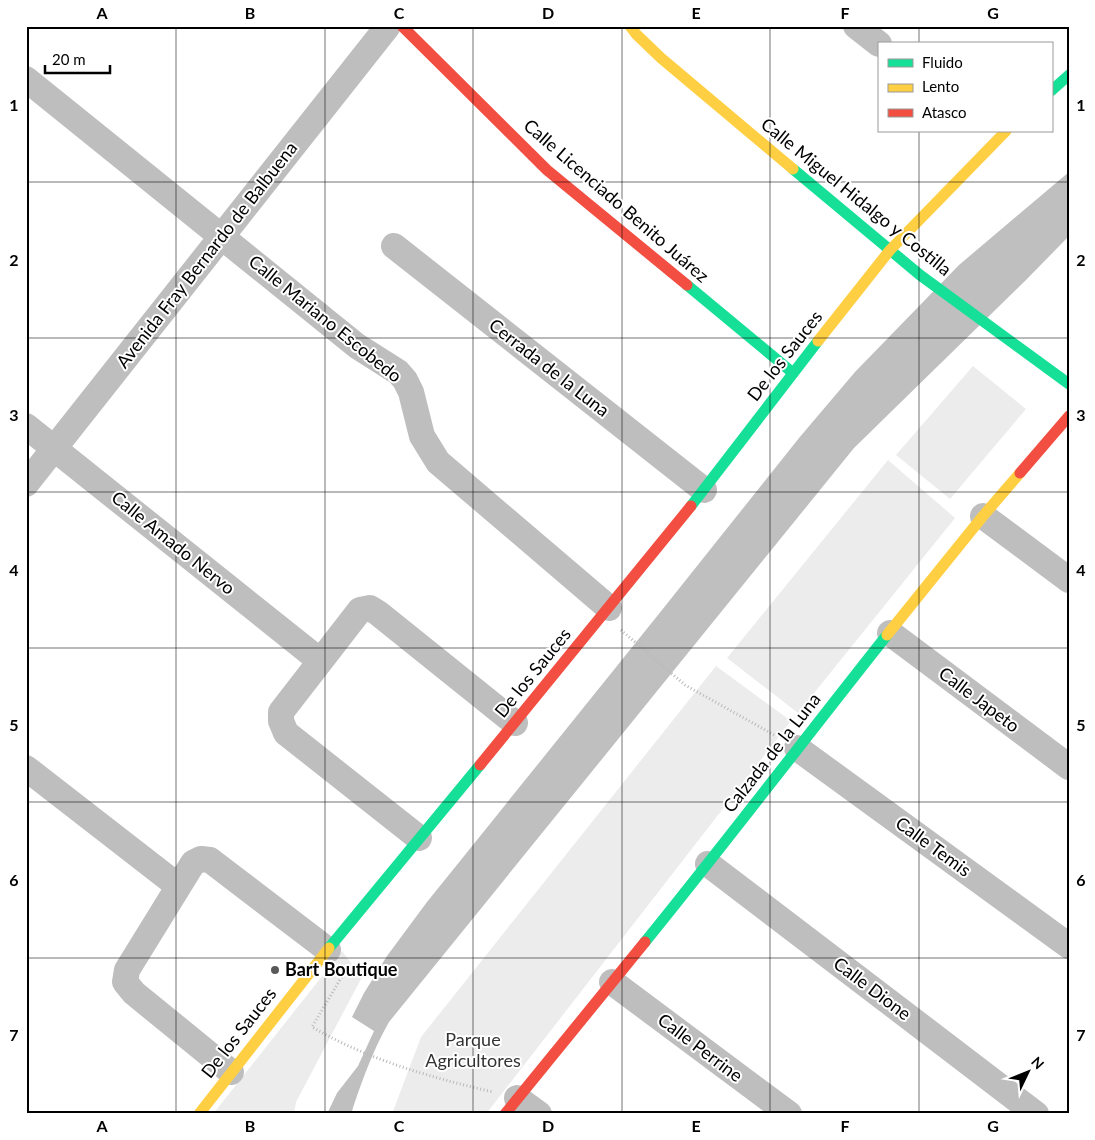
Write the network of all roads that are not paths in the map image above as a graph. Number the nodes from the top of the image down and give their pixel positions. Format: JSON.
{"nodes":[{"id":1,"x":388,"y":26,"type":"edge"},
{"id":2,"x":402,"y":26,"type":"edge"},
{"id":3,"x":630,"y":26,"type":"edge"},
{"id":4,"x":856,"y":26,"type":"edge"},
{"id":5,"x":878,"y":43,"type":"edge"},
{"id":6,"x":1069,"y":75,"type":"edge"},
{"id":7,"x":26,"y":79,"type":"edge"},
{"id":8,"x":1052,"y":90,"type":"edge"},
{"id":9,"x":996,"y":134,"type":"edge"},
{"id":10,"x":222,"y":236,"type":"junction"},
{"id":11,"x":394,"y":246,"type":"dead end"},
{"id":12,"x":890,"y":250,"type":"junction"},
{"id":13,"x":792,"y":373,"type":"junction"},
{"id":14,"x":1069,"y":384,"type":"edge"},
{"id":15,"x":1069,"y":416,"type":"edge"},
{"id":16,"x":26,"y":426,"type":"edge"},
{"id":17,"x":54,"y":448,"type":"junction"},
{"id":18,"x":26,"y":484,"type":"edge"},
{"id":19,"x":704,"y":490,"type":"junction"},
{"id":20,"x":983,"y":516,"type":"junction"},
{"id":21,"x":1069,"y":580,"type":"edge"},
{"id":22,"x":609,"y":608,"type":"junction"},
{"id":23,"x":890,"y":633,"type":"junction"},
{"id":24,"x":320,"y":660,"type":"junction"},
{"id":25,"x":515,"y":723,"type":"junction"},
{"id":26,"x":796,"y":748,"type":"junction"},
{"id":27,"x":1069,"y":767,"type":"edge"},
{"id":28,"x":26,"y":768,"type":"edge"},
{"id":29,"x":419,"y":838,"type":"junction"},
{"id":30,"x":708,"y":864,"type":"junction"},
{"id":31,"x":178,"y":886,"type":"junction"},
{"id":32,"x":1069,"y":946,"type":"edge"},
{"id":33,"x":328,"y":950,"type":"junction"},
{"id":34,"x":612,"y":982,"type":"junction"},
{"id":35,"x":231,"y":1072,"type":"junction"},
{"id":36,"x":511,"y":1106,"type":"edge"},
{"id":37,"x":199,"y":1114,"type":"edge"},
{"id":38,"x":539,"y":1114,"type":"edge"},
{"id":39,"x":789,"y":1114,"type":"edge"},
{"id":40,"x":1036,"y":1114,"type":"edge"}],
"edges":[{"from":1,"to":10,"type":"street","name":"Avenida Fray Bernardo de Balbuena"},
{"from":2,"to":13,"type":"main road","name":"Calle Licenciado Benito Juárez"},
{"from":3,"to":12,"type":"main road","name":"Calle Miguel Hidalgo y Costilla"},
{"from":4,"to":5,"type":"street"},
{"from":6,"to":8,"type":"main road"},
{"from":7,"to":10,"type":"street","name":"Calle Mariano Escobedo"},
{"from":9,"to":12,"type":"main road","name":"De los Sauces"},
{"from":10,"to":17,"type":"street","name":"Avenida Fray Bernardo de Balbuena"},
{"from":10,"to":22,"type":"street","name":"Calle Mariano Escobedo"},
{"from":11,"to":19,"type":"street","name":"Cerrada de la Luna"},
{"from":12,"to":13,"type":"main road","name":"De los Sauces"},
{"from":12,"to":14,"type":"main road","name":"Calle Miguel Hidalgo y Costilla"},
{"from":13,"to":19,"type":"main road","name":"De los Sauces"},
{"from":15,"to":20,"type":"main road","name":"Calzada de la Luna"},
{"from":16,"to":17,"type":"street","name":"Calle Amado Nervo"},
{"from":17,"to":18,"type":"street","name":"Avenida Fray Bernardo de Balbuena"},
{"from":17,"to":24,"type":"street","name":"Calle Amado Nervo"},
{"from":19,"to":22,"type":"main road","name":"De los Sauces"},
{"from":20,"to":21,"type":"street"},
{"from":20,"to":23,"type":"main road","name":"Calzada de la Luna"},
{"from":22,"to":25,"type":"main road","name":"De los Sauces"},
{"from":23,"to":26,"type":"main road","name":"Calzada de la Luna"},
{"from":23,"to":27,"type":"street","name":"Calle Japeto"},
{"from":24,"to":25,"type":"street"},
{"from":24,"to":29,"type":"street"},
{"from":25,"to":29,"type":"main road","name":"De los Sauces"},
{"from":26,"to":30,"type":"main road","name":"Calzada de la Luna"},
{"from":26,"to":32,"type":"street","name":"Calle Temis"},
{"from":28,"to":31,"type":"street"},
{"from":29,"to":33,"type":"main road","name":"De los Sauces"},
{"from":30,"to":34,"type":"main road","name":"Calzada de la Luna"},
{"from":30,"to":40,"type":"street","name":"Calle Dione"},
{"from":31,"to":33,"type":"street"},
{"from":31,"to":35,"type":"street"},
{"from":33,"to":35,"type":"main road","name":"De los Sauces"},
{"from":34,"to":36,"type":"main road","name":"Calzada de la Luna"},
{"from":34,"to":39,"type":"street","name":"Calle Perrine"},
{"from":35,"to":37,"type":"main road","name":"De los Sauces"},
{"from":36,"to":38,"type":"street"}]}
